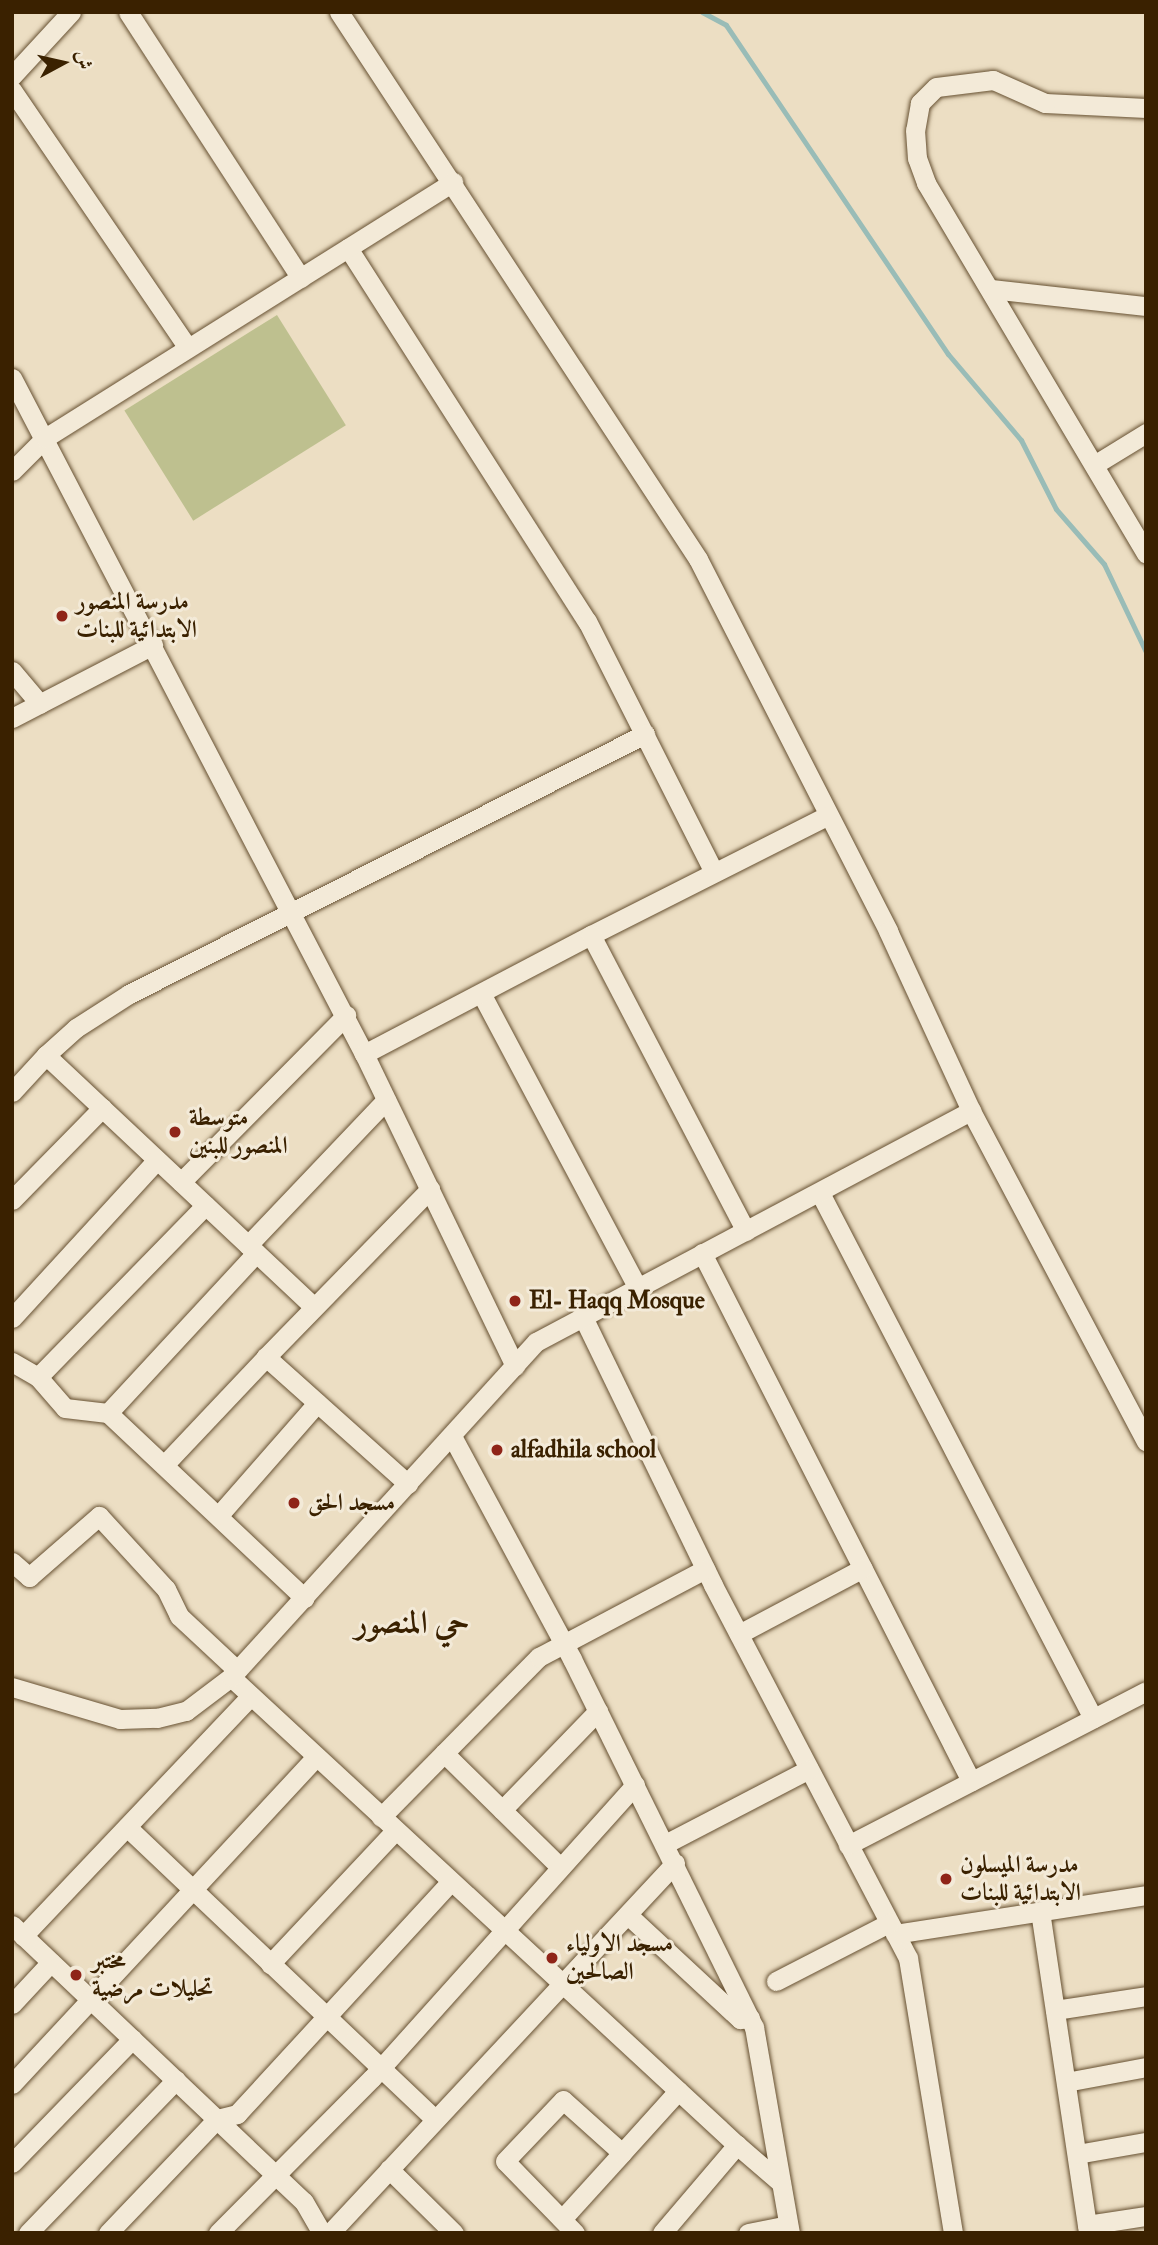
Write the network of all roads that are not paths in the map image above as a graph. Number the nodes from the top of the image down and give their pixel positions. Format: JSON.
{"nodes":[{"id":1,"x":71,"y":12,"type":"edge"},
{"id":2,"x":128,"y":12,"type":"edge"},
{"id":3,"x":348,"y":15,"type":"edge"},
{"id":4,"x":12,"y":76,"type":"edge"},
{"id":5,"x":12,"y":90,"type":"edge"},
{"id":6,"x":1146,"y":108,"type":"edge"},
{"id":7,"x":453,"y":182,"type":"junction"},
{"id":8,"x":348,"y":248,"type":"junction"},
{"id":9,"x":301,"y":278,"type":"junction"},
{"id":10,"x":991,"y":289,"type":"junction"},
{"id":11,"x":1146,"y":306,"type":"edge"},
{"id":12,"x":188,"y":348,"type":"junction"},
{"id":13,"x":12,"y":378,"type":"edge"},
{"id":14,"x":1146,"y":433,"type":"edge"},
{"id":15,"x":45,"y":438,"type":"junction"},
{"id":16,"x":1094,"y":465,"type":"junction"},
{"id":17,"x":12,"y":471,"type":"edge"},
{"id":18,"x":1146,"y":554,"type":"edge"},
{"id":19,"x":153,"y":645,"type":"junction"},
{"id":20,"x":12,"y":671,"type":"edge"},
{"id":21,"x":40,"y":704,"type":"junction"},
{"id":22,"x":12,"y":718,"type":"edge"},
{"id":23,"x":645,"y":734,"type":"junction"},
{"id":24,"x":827,"y":816,"type":"junction"},
{"id":25,"x":714,"y":872,"type":"junction"},
{"id":26,"x":291,"y":911,"type":"junction"},
{"id":27,"x":591,"y":935,"type":"junction"},
{"id":28,"x":482,"y":995,"type":"junction"},
{"id":29,"x":346,"y":1015,"type":"junction"},
{"id":30,"x":365,"y":1054,"type":"junction"},
{"id":31,"x":46,"y":1055,"type":"junction"},
{"id":32,"x":12,"y":1092,"type":"edge"},
{"id":33,"x":386,"y":1100,"type":"junction"},
{"id":34,"x":102,"y":1108,"type":"junction"},
{"id":35,"x":971,"y":1111,"type":"junction"},
{"id":36,"x":158,"y":1160,"type":"junction"},
{"id":37,"x":181,"y":1182,"type":"junction"},
{"id":38,"x":429,"y":1189,"type":"junction"},
{"id":39,"x":820,"y":1193,"type":"junction"},
{"id":40,"x":12,"y":1200,"type":"edge"},
{"id":41,"x":206,"y":1205,"type":"junction"},
{"id":42,"x":746,"y":1231,"type":"junction"},
{"id":43,"x":252,"y":1249,"type":"junction"},
{"id":44,"x":702,"y":1253,"type":"junction"},
{"id":45,"x":637,"y":1287,"type":"junction"},
{"id":46,"x":314,"y":1307,"type":"junction"},
{"id":47,"x":582,"y":1315,"type":"junction"},
{"id":48,"x":12,"y":1318,"type":"edge"},
{"id":49,"x":266,"y":1357,"type":"junction"},
{"id":50,"x":12,"y":1362,"type":"edge"},
{"id":51,"x":515,"y":1366,"type":"junction"},
{"id":52,"x":38,"y":1377,"type":"junction"},
{"id":53,"x":317,"y":1403,"type":"junction"},
{"id":54,"x":108,"y":1413,"type":"junction"},
{"id":55,"x":452,"y":1436,"type":"junction"},
{"id":56,"x":1146,"y":1442,"type":"edge"},
{"id":57,"x":163,"y":1465,"type":"junction"},
{"id":58,"x":408,"y":1485,"type":"junction"},
{"id":59,"x":219,"y":1515,"type":"junction"},
{"id":60,"x":12,"y":1562,"type":"edge"},
{"id":61,"x":863,"y":1568,"type":"junction"},
{"id":62,"x":705,"y":1569,"type":"junction"},
{"id":63,"x":304,"y":1598,"type":"junction"},
{"id":64,"x":738,"y":1634,"type":"junction"},
{"id":65,"x":564,"y":1643,"type":"junction"},
{"id":66,"x":234,"y":1674,"type":"junction"},
{"id":67,"x":12,"y":1687,"type":"edge"},
{"id":68,"x":1146,"y":1691,"type":"edge"},
{"id":69,"x":251,"y":1696,"type":"junction"},
{"id":70,"x":598,"y":1711,"type":"junction"},
{"id":71,"x":1093,"y":1718,"type":"junction"},
{"id":72,"x":444,"y":1753,"type":"junction"},
{"id":73,"x":316,"y":1757,"type":"junction"},
{"id":74,"x":809,"y":1769,"type":"junction"},
{"id":75,"x":971,"y":1782,"type":"junction"},
{"id":76,"x":635,"y":1785,"type":"junction"},
{"id":77,"x":502,"y":1810,"type":"junction"},
{"id":78,"x":388,"y":1824,"type":"junction"},
{"id":79,"x":127,"y":1827,"type":"junction"},
{"id":80,"x":665,"y":1844,"type":"junction"},
{"id":81,"x":848,"y":1845,"type":"junction"},
{"id":82,"x":675,"y":1863,"type":"junction"},
{"id":83,"x":560,"y":1867,"type":"junction"},
{"id":84,"x":450,"y":1882,"type":"junction"},
{"id":85,"x":190,"y":1888,"type":"junction"},
{"id":86,"x":1146,"y":1895,"type":"edge"},
{"id":87,"x":1040,"y":1911,"type":"junction"},
{"id":88,"x":628,"y":1915,"type":"junction"},
{"id":89,"x":892,"y":1928,"type":"junction"},
{"id":90,"x":18,"y":1930,"type":"edge"},
{"id":91,"x":502,"y":1931,"type":"junction"},
{"id":92,"x":51,"y":1962,"type":"junction"},
{"id":93,"x":270,"y":1964,"type":"junction"},
{"id":94,"x":776,"y":1981,"type":"dead end"},
{"id":95,"x":562,"y":1986,"type":"junction"},
{"id":96,"x":1146,"y":1996,"type":"edge"},
{"id":97,"x":91,"y":2000,"type":"junction"},
{"id":98,"x":12,"y":2004,"type":"edge"},
{"id":99,"x":1055,"y":2010,"type":"junction"},
{"id":100,"x":326,"y":2018,"type":"junction"},
{"id":101,"x":750,"y":2018,"type":"junction"},
{"id":102,"x":132,"y":2039,"type":"junction"},
{"id":103,"x":1146,"y":2067,"type":"edge"},
{"id":104,"x":380,"y":2068,"type":"junction"},
{"id":105,"x":176,"y":2080,"type":"junction"},
{"id":106,"x":1066,"y":2082,"type":"junction"},
{"id":107,"x":12,"y":2084,"type":"edge"},
{"id":108,"x":678,"y":2091,"type":"junction"},
{"id":109,"x":217,"y":2119,"type":"junction"},
{"id":110,"x":435,"y":2119,"type":"junction"},
{"id":111,"x":1146,"y":2142,"type":"edge"},
{"id":112,"x":737,"y":2145,"type":"junction"},
{"id":113,"x":622,"y":2153,"type":"junction"},
{"id":114,"x":1077,"y":2154,"type":"junction"},
{"id":115,"x":12,"y":2163,"type":"edge"},
{"id":116,"x":389,"y":2169,"type":"junction"},
{"id":117,"x":278,"y":2177,"type":"junction"},
{"id":118,"x":781,"y":2183,"type":"junction"},
{"id":119,"x":1146,"y":2216,"type":"edge"},
{"id":120,"x":568,"y":2226,"type":"edge"},
{"id":121,"x":789,"y":2229,"type":"edge"},
{"id":122,"x":1088,"y":2229,"type":"edge"},
{"id":123,"x":319,"y":2231,"type":"edge"},
{"id":124,"x":28,"y":2233,"type":"edge"},
{"id":125,"x":108,"y":2233,"type":"edge"},
{"id":126,"x":218,"y":2233,"type":"edge"},
{"id":127,"x":454,"y":2233,"type":"edge"},
{"id":128,"x":662,"y":2233,"type":"edge"},
{"id":129,"x":748,"y":2233,"type":"edge"},
{"id":130,"x":953,"y":2233,"type":"edge"}],
"edges":[{"from":1,"to":4,"type":"street"},
{"from":2,"to":9,"type":"street"},
{"from":3,"to":7,"type":"street"},
{"from":5,"to":12,"type":"street"},
{"from":6,"to":10,"type":"street"},
{"from":7,"to":8,"type":"street"},
{"from":7,"to":24,"type":"street"},
{"from":8,"to":9,"type":"street"},
{"from":8,"to":23,"type":"street"},
{"from":9,"to":12,"type":"street"},
{"from":10,"to":11,"type":"street"},
{"from":10,"to":16,"type":"street"},
{"from":12,"to":15,"type":"street"},
{"from":13,"to":15,"type":"street"},
{"from":14,"to":16,"type":"street"},
{"from":15,"to":17,"type":"street"},
{"from":15,"to":19,"type":"street"},
{"from":16,"to":18,"type":"street"},
{"from":19,"to":21,"type":"street"},
{"from":19,"to":26,"type":"street"},
{"from":20,"to":21,"type":"street"},
{"from":21,"to":22,"type":"street"},
{"from":23,"to":25,"type":"street"},
{"from":23,"to":26,"type":"street"},
{"from":24,"to":25,"type":"street"},
{"from":24,"to":35,"type":"street"},
{"from":25,"to":27,"type":"street"},
{"from":26,"to":29,"type":"street"},
{"from":26,"to":31,"type":"street"},
{"from":27,"to":28,"type":"street"},
{"from":27,"to":42,"type":"street"},
{"from":28,"to":30,"type":"street"},
{"from":28,"to":45,"type":"street"},
{"from":29,"to":30,"type":"street"},
{"from":29,"to":37,"type":"street"},
{"from":30,"to":33,"type":"street"},
{"from":31,"to":32,"type":"street"},
{"from":31,"to":34,"type":"street"},
{"from":33,"to":38,"type":"street"},
{"from":33,"to":43,"type":"street"},
{"from":34,"to":36,"type":"street"},
{"from":34,"to":40,"type":"street"},
{"from":35,"to":39,"type":"street"},
{"from":35,"to":56,"type":"street"},
{"from":36,"to":37,"type":"street"},
{"from":36,"to":48,"type":"street"},
{"from":37,"to":41,"type":"street"},
{"from":38,"to":46,"type":"street"},
{"from":38,"to":51,"type":"street"},
{"from":39,"to":42,"type":"street"},
{"from":39,"to":71,"type":"street"},
{"from":41,"to":43,"type":"street"},
{"from":41,"to":52,"type":"street"},
{"from":42,"to":44,"type":"street"},
{"from":43,"to":46,"type":"street"},
{"from":43,"to":54,"type":"street"},
{"from":44,"to":45,"type":"street"},
{"from":44,"to":61,"type":"street"},
{"from":45,"to":47,"type":"street"},
{"from":46,"to":49,"type":"street"},
{"from":47,"to":51,"type":"street"},
{"from":47,"to":62,"type":"street"},
{"from":49,"to":53,"type":"street"},
{"from":49,"to":57,"type":"street"},
{"from":50,"to":52,"type":"street"},
{"from":51,"to":55,"type":"street"},
{"from":52,"to":54,"type":"street"},
{"from":53,"to":58,"type":"street"},
{"from":53,"to":59,"type":"street"},
{"from":54,"to":57,"type":"street"},
{"from":55,"to":58,"type":"street"},
{"from":55,"to":65,"type":"street"},
{"from":57,"to":59,"type":"street"},
{"from":58,"to":63,"type":"street"},
{"from":59,"to":63,"type":"street"},
{"from":60,"to":66,"type":"street"},
{"from":61,"to":64,"type":"street"},
{"from":61,"to":75,"type":"street"},
{"from":62,"to":64,"type":"street"},
{"from":62,"to":65,"type":"street"},
{"from":63,"to":66,"type":"street"},
{"from":64,"to":74,"type":"street"},
{"from":65,"to":70,"type":"street"},
{"from":65,"to":72,"type":"street"},
{"from":66,"to":67,"type":"street"},
{"from":66,"to":69,"type":"street"},
{"from":68,"to":71,"type":"street"},
{"from":69,"to":73,"type":"street"},
{"from":69,"to":79,"type":"street"},
{"from":70,"to":76,"type":"street"},
{"from":70,"to":77,"type":"street"},
{"from":71,"to":75,"type":"street"},
{"from":72,"to":77,"type":"street"},
{"from":72,"to":78,"type":"street"},
{"from":73,"to":78,"type":"street"},
{"from":73,"to":85,"type":"street"},
{"from":74,"to":80,"type":"street"},
{"from":74,"to":81,"type":"street"},
{"from":75,"to":81,"type":"street"},
{"from":76,"to":80,"type":"street"},
{"from":76,"to":83,"type":"street"},
{"from":77,"to":83,"type":"street"},
{"from":78,"to":84,"type":"street"},
{"from":78,"to":93,"type":"street"},
{"from":79,"to":85,"type":"street"},
{"from":79,"to":90,"type":"street"},
{"from":80,"to":82,"type":"street"},
{"from":81,"to":89,"type":"street"},
{"from":82,"to":88,"type":"street"},
{"from":82,"to":101,"type":"street"},
{"from":83,"to":91,"type":"street"},
{"from":84,"to":91,"type":"street"},
{"from":84,"to":100,"type":"street"},
{"from":85,"to":93,"type":"street"},
{"from":85,"to":97,"type":"street"},
{"from":86,"to":87,"type":"street"},
{"from":87,"to":89,"type":"street"},
{"from":87,"to":99,"type":"street"},
{"from":88,"to":95,"type":"street"},
{"from":88,"to":101,"type":"street"},
{"from":89,"to":94,"type":"street"},
{"from":89,"to":130,"type":"street"},
{"from":90,"to":92,"type":"street"},
{"from":91,"to":95,"type":"street"},
{"from":91,"to":104,"type":"street"},
{"from":92,"to":97,"type":"street"},
{"from":92,"to":98,"type":"street"},
{"from":93,"to":100,"type":"street"},
{"from":95,"to":108,"type":"street"},
{"from":95,"to":110,"type":"street"},
{"from":96,"to":99,"type":"street"},
{"from":97,"to":102,"type":"street"},
{"from":97,"to":107,"type":"street"},
{"from":99,"to":106,"type":"street"},
{"from":100,"to":104,"type":"street"},
{"from":100,"to":109,"type":"street"},
{"from":101,"to":118,"type":"street"},
{"from":102,"to":105,"type":"street"},
{"from":102,"to":115,"type":"street"},
{"from":103,"to":106,"type":"street"},
{"from":104,"to":110,"type":"street"},
{"from":104,"to":117,"type":"street"},
{"from":105,"to":109,"type":"street"},
{"from":105,"to":124,"type":"street"},
{"from":106,"to":114,"type":"street"},
{"from":108,"to":112,"type":"street"},
{"from":108,"to":113,"type":"street"},
{"from":109,"to":117,"type":"street"},
{"from":109,"to":125,"type":"street"},
{"from":110,"to":116,"type":"street"},
{"from":111,"to":114,"type":"street"},
{"from":112,"to":118,"type":"street"},
{"from":112,"to":128,"type":"street"},
{"from":113,"to":120,"type":"street"},
{"from":113,"to":120,"type":"street"},
{"from":114,"to":122,"type":"street"},
{"from":116,"to":123,"type":"street"},
{"from":116,"to":127,"type":"street"},
{"from":117,"to":123,"type":"street"},
{"from":117,"to":126,"type":"street"},
{"from":118,"to":121,"type":"street"},
{"from":119,"to":122,"type":"street"},
{"from":121,"to":129,"type":"street"}]}
